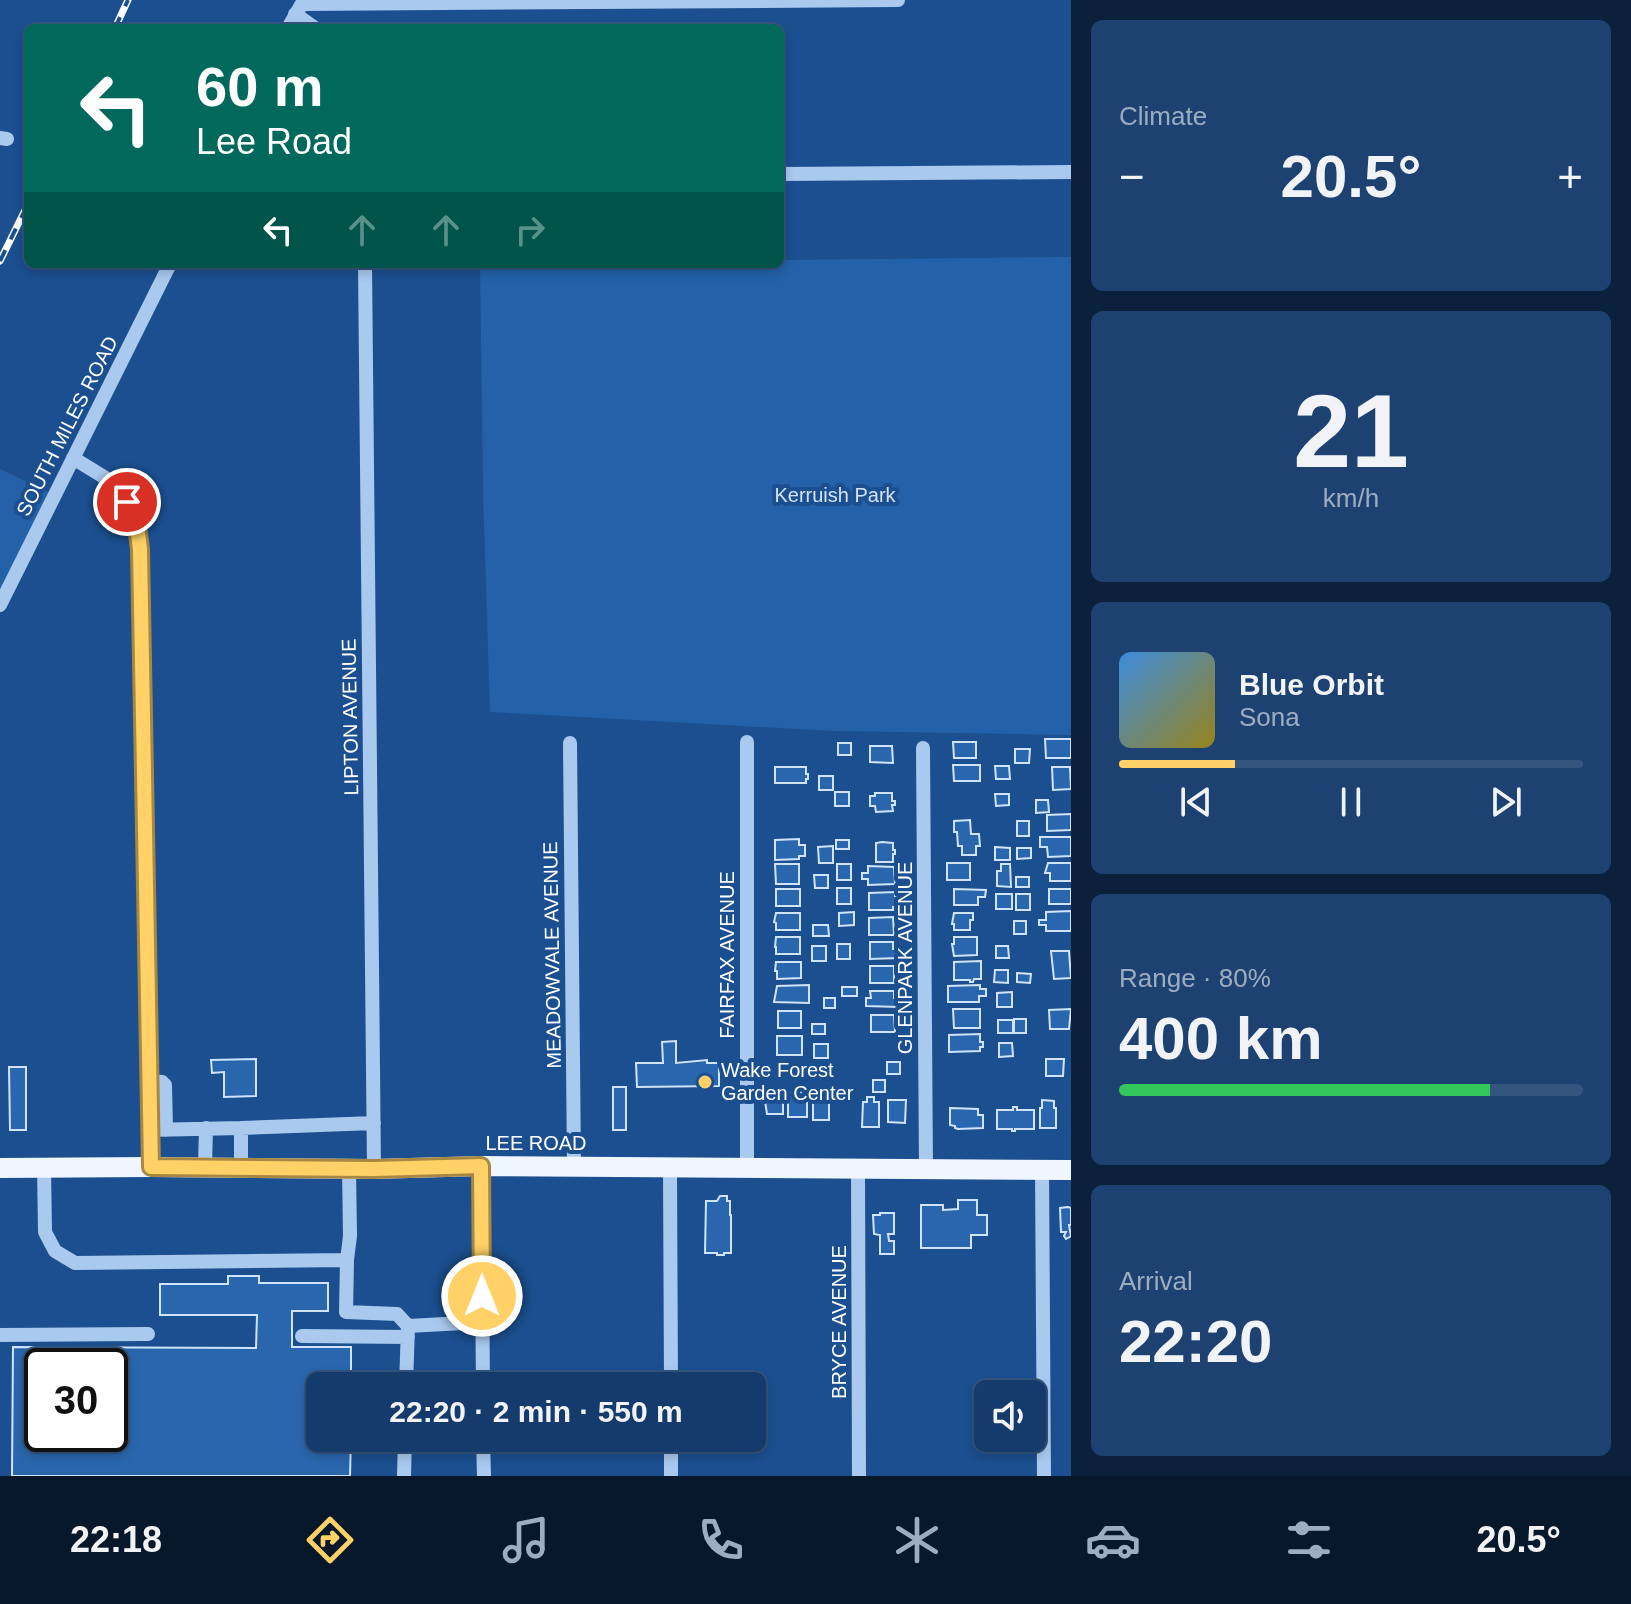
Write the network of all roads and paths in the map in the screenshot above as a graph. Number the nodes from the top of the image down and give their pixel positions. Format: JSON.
{"nodes":[{"id":1,"x":898,"y":0,"type":"edge"},
{"id":2,"x":300,"y":6,"type":"edge"},
{"id":3,"x":290,"y":24,"type":"edge"},
{"id":4,"x":312,"y":24,"type":"edge"},
{"id":5,"x":1071,"y":172,"type":"edge"},
{"id":6,"x":784,"y":174,"type":"edge"},
{"id":7,"x":168,"y":268,"type":"edge"},
{"id":8,"x":365,"y":268,"type":"edge"},
{"id":9,"x":73,"y":458,"type":"junction"},
{"id":10,"x":0,"y":605,"type":"edge"},
{"id":11,"x":747,"y":742,"type":"dead end"},
{"id":12,"x":570,"y":743,"type":"dead end"},
{"id":13,"x":923,"y":748,"type":"dead end"},
{"id":14,"x":149,"y":1081,"type":"junction"},
{"id":15,"x":374,"y":1123,"type":"junction"},
{"id":16,"x":206,"y":1128,"type":"junction"},
{"id":17,"x":241,"y":1128,"type":"junction"},
{"id":18,"x":149,"y":1130,"type":"junction"},
{"id":19,"x":166,"y":1130,"type":"junction"},
{"id":20,"x":481,"y":1166,"type":"junction"},
{"id":21,"x":44,"y":1167,"type":"junction"},
{"id":22,"x":151,"y":1167,"type":"junction"},
{"id":23,"x":205,"y":1167,"type":"junction"},
{"id":24,"x":574,"y":1167,"type":"junction"},
{"id":25,"x":670,"y":1167,"type":"junction"},
{"id":26,"x":0,"y":1168,"type":"edge"},
{"id":27,"x":241,"y":1168,"type":"junction"},
{"id":28,"x":747,"y":1168,"type":"junction"},
{"id":29,"x":858,"y":1168,"type":"junction"},
{"id":30,"x":349,"y":1169,"type":"junction"},
{"id":31,"x":374,"y":1169,"type":"junction"},
{"id":32,"x":926,"y":1169,"type":"junction"},
{"id":33,"x":1042,"y":1169,"type":"junction"},
{"id":34,"x":1071,"y":1170,"type":"edge"},
{"id":35,"x":347,"y":1260,"type":"junction"},
{"id":36,"x":482,"y":1322,"type":"junction"},
{"id":37,"x":408,"y":1331,"type":"junction"},
{"id":38,"x":148,"y":1334,"type":"dead end"},
{"id":39,"x":0,"y":1335,"type":"edge"},
{"id":40,"x":302,"y":1336,"type":"dead end"},
{"id":41,"x":407,"y":1372,"type":"edge"},
{"id":42,"x":483,"y":1372,"type":"edge"},
{"id":43,"x":671,"y":1372,"type":"edge"},
{"id":44,"x":405,"y":1452,"type":"edge"},
{"id":45,"x":483,"y":1452,"type":"edge"},
{"id":46,"x":671,"y":1452,"type":"edge"},
{"id":47,"x":404,"y":1476,"type":"edge"},
{"id":48,"x":484,"y":1476,"type":"edge"},
{"id":49,"x":671,"y":1476,"type":"edge"},
{"id":50,"x":859,"y":1476,"type":"edge"},
{"id":51,"x":1044,"y":1476,"type":"edge"}],
"edges":[{"from":1,"to":2,"type":"street"},
{"from":2,"to":3,"type":"street"},
{"from":2,"to":4,"type":"street"},
{"from":5,"to":6,"type":"street"},
{"from":7,"to":9,"type":"street","name":"SOUTH MILES ROAD"},
{"from":8,"to":15,"type":"street","name":"LIPTON AVENUE"},
{"from":9,"to":10,"type":"street","name":"SOUTH MILES ROAD"},
{"from":9,"to":14,"type":"street"},
{"from":11,"to":28,"type":"street","name":"FAIRFAX AVENUE"},
{"from":12,"to":24,"type":"street","name":"MEADOWVALE AVENUE"},
{"from":13,"to":32,"type":"street","name":"GLENPARK AVENUE"},
{"from":14,"to":18,"type":"street"},
{"from":14,"to":19,"type":"street"},
{"from":15,"to":17,"type":"street"},
{"from":15,"to":31,"type":"street","name":"LIPTON AVENUE"},
{"from":16,"to":17,"type":"street"},
{"from":16,"to":19,"type":"street"},
{"from":16,"to":23,"type":"street"},
{"from":17,"to":27,"type":"street"},
{"from":18,"to":19,"type":"street"},
{"from":18,"to":22,"type":"street"},
{"from":20,"to":24,"type":"main road","name":"LEE ROAD"},
{"from":20,"to":31,"type":"main road","name":"LEE ROAD"},
{"from":20,"to":36,"type":"street"},
{"from":21,"to":22,"type":"main road","name":"LEE ROAD"},
{"from":21,"to":26,"type":"main road","name":"LEE ROAD"},
{"from":21,"to":35,"type":"street"},
{"from":22,"to":23,"type":"main road","name":"LEE ROAD"},
{"from":23,"to":27,"type":"main road","name":"LEE ROAD"},
{"from":24,"to":25,"type":"main road","name":"LEE ROAD"},
{"from":25,"to":28,"type":"main road","name":"LEE ROAD"},
{"from":25,"to":43,"type":"street"},
{"from":27,"to":30,"type":"main road","name":"LEE ROAD"},
{"from":28,"to":29,"type":"main road","name":"LEE ROAD"},
{"from":29,"to":32,"type":"main road","name":"LEE ROAD"},
{"from":29,"to":50,"type":"street","name":"BRYCE AVENUE"},
{"from":30,"to":31,"type":"main road","name":"LEE ROAD"},
{"from":30,"to":35,"type":"street"},
{"from":32,"to":33,"type":"main road","name":"LEE ROAD"},
{"from":33,"to":34,"type":"main road","name":"LEE ROAD"},
{"from":33,"to":51,"type":"street"},
{"from":35,"to":37,"type":"street"},
{"from":36,"to":37,"type":"street"},
{"from":36,"to":42,"type":"street"},
{"from":37,"to":40,"type":"street"},
{"from":37,"to":41,"type":"street"},
{"from":38,"to":39,"type":"street"},
{"from":44,"to":47,"type":"street"},
{"from":45,"to":48,"type":"street"},
{"from":46,"to":49,"type":"street"}]}
